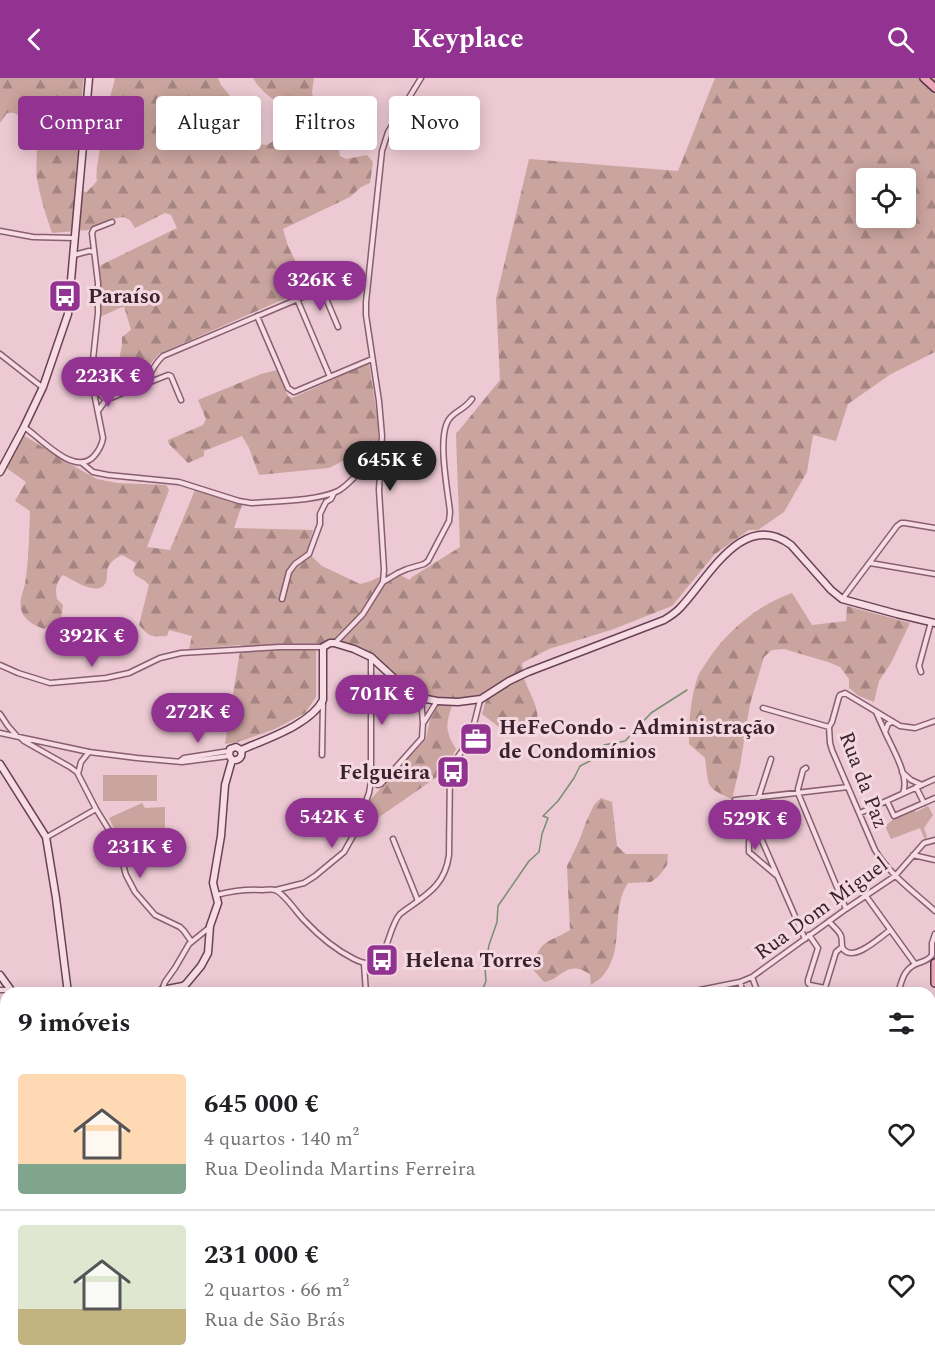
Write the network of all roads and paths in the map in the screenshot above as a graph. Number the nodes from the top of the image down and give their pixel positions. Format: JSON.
{"nodes":[{"id":1,"x":89,"y":78,"type":"edge"},
{"id":2,"x":421,"y":78,"type":"edge"},
{"id":3,"x":924,"y":78,"type":"edge"},
{"id":4,"x":935,"y":88,"type":"edge"},
{"id":5,"x":112,"y":222,"type":"dead end"},
{"id":6,"x":0,"y":231,"type":"edge"},
{"id":7,"x":75,"y":238,"type":"junction"},
{"id":8,"x":94,"y":252,"type":"junction"},
{"id":9,"x":74,"y":255,"type":"junction"},
{"id":10,"x":336,"y":283,"type":"dead end"},
{"id":11,"x":322,"y":289,"type":"junction"},
{"id":12,"x":297,"y":299,"type":"junction"},
{"id":13,"x":257,"y":316,"type":"junction"},
{"id":14,"x":338,"y":327,"type":"dead end"},
{"id":15,"x":0,"y":354,"type":"edge"},
{"id":16,"x":373,"y":359,"type":"junction"},
{"id":17,"x":330,"y":377,"type":"junction"},
{"id":18,"x":145,"y":384,"type":"junction"},
{"id":19,"x":43,"y":387,"type":"junction"},
{"id":20,"x":92,"y":387,"type":"junction"},
{"id":21,"x":472,"y":399,"type":"dead end"},
{"id":22,"x":106,"y":400,"type":"junction"},
{"id":23,"x":181,"y":400,"type":"dead end"},
{"id":24,"x":97,"y":411,"type":"junction"},
{"id":25,"x":24,"y":427,"type":"junction"},
{"id":26,"x":382,"y":448,"type":"junction"},
{"id":27,"x":81,"y":463,"type":"junction"},
{"id":28,"x":0,"y":472,"type":"edge"},
{"id":29,"x":334,"y":492,"type":"junction"},
{"id":30,"x":935,"y":528,"type":"edge"},
{"id":31,"x":870,"y":563,"type":"junction"},
{"id":32,"x":935,"y":574,"type":"edge"},
{"id":33,"x":383,"y":582,"type":"junction"},
{"id":34,"x":282,"y":599,"type":"dead end"},
{"id":35,"x":842,"y":599,"type":"junction"},
{"id":36,"x":933,"y":623,"type":"edge"},
{"id":37,"x":334,"y":643,"type":"junction"},
{"id":38,"x":323,"y":647,"type":"junction"},
{"id":39,"x":371,"y":657,"type":"junction"},
{"id":40,"x":0,"y":665,"type":"edge"},
{"id":41,"x":921,"y":672,"type":"dead end"},
{"id":42,"x":421,"y":698,"type":"junction"},
{"id":43,"x":481,"y":699,"type":"junction"},
{"id":44,"x":323,"y":700,"type":"junction"},
{"id":45,"x":437,"y":701,"type":"junction"},
{"id":46,"x":763,"y":708,"type":"dead end"},
{"id":47,"x":876,"y":711,"type":"junction"},
{"id":48,"x":0,"y":714,"type":"edge"},
{"id":49,"x":893,"y":722,"type":"junction"},
{"id":50,"x":935,"y":722,"type":"edge"},
{"id":51,"x":423,"y":723,"type":"junction"},
{"id":52,"x":829,"y":727,"type":"junction"},
{"id":53,"x":885,"y":732,"type":"junction"},
{"id":54,"x":0,"y":733,"type":"edge"},
{"id":55,"x":19,"y":737,"type":"junction"},
{"id":56,"x":241,"y":750,"type":"junction"},
{"id":57,"x":89,"y":752,"type":"junction"},
{"id":58,"x":322,"y":755,"type":"dead end"},
{"id":59,"x":230,"y":756,"type":"junction"},
{"id":60,"x":771,"y":759,"type":"dead end"},
{"id":61,"x":0,"y":764,"type":"edge"},
{"id":62,"x":806,"y":768,"type":"dead end"},
{"id":63,"x":902,"y":771,"type":"junction"},
{"id":64,"x":78,"y":774,"type":"junction"},
{"id":65,"x":935,"y":779,"type":"edge"},
{"id":66,"x":371,"y":781,"type":"junction"},
{"id":67,"x":381,"y":784,"type":"junction"},
{"id":68,"x":922,"y":785,"type":"junction"},
{"id":69,"x":848,"y":787,"type":"junction"},
{"id":70,"x":916,"y":788,"type":"junction"},
{"id":71,"x":369,"y":793,"type":"junction"},
{"id":72,"x":798,"y":793,"type":"junction"},
{"id":73,"x":903,"y":794,"type":"junction"},
{"id":74,"x":759,"y":798,"type":"junction"},
{"id":75,"x":935,"y":798,"type":"edge"},
{"id":76,"x":735,"y":800,"type":"dead end"},
{"id":77,"x":887,"y":801,"type":"junction"},
{"id":78,"x":924,"y":803,"type":"junction"},
{"id":79,"x":96,"y":809,"type":"junction"},
{"id":80,"x":860,"y":813,"type":"junction"},
{"id":81,"x":753,"y":820,"type":"junction"},
{"id":82,"x":46,"y":837,"type":"junction"},
{"id":83,"x":393,"y":839,"type":"dead end"},
{"id":84,"x":935,"y":840,"type":"edge"},
{"id":85,"x":913,"y":855,"type":"junction"},
{"id":86,"x":935,"y":860,"type":"edge"},
{"id":87,"x":777,"y":876,"type":"junction"},
{"id":88,"x":895,"y":876,"type":"junction"},
{"id":89,"x":276,"y":890,"type":"junction"},
{"id":90,"x":216,"y":895,"type":"junction"},
{"id":91,"x":866,"y":896,"type":"junction"},
{"id":92,"x":418,"y":901,"type":"junction"},
{"id":93,"x":846,"y":909,"type":"junction"},
{"id":94,"x":935,"y":911,"type":"edge"},
{"id":95,"x":829,"y":921,"type":"junction"},
{"id":96,"x":210,"y":926,"type":"junction"},
{"id":97,"x":890,"y":931,"type":"junction"},
{"id":98,"x":935,"y":934,"type":"edge"},
{"id":99,"x":807,"y":937,"type":"junction"},
{"id":100,"x":191,"y":941,"type":"junction"},
{"id":101,"x":842,"y":947,"type":"junction"},
{"id":102,"x":934,"y":955,"type":"edge"},
{"id":103,"x":935,"y":963,"type":"edge"},
{"id":104,"x":364,"y":964,"type":"junction"},
{"id":105,"x":915,"y":964,"type":"junction"},
{"id":106,"x":752,"y":977,"type":"junction"},
{"id":107,"x":740,"y":982,"type":"junction"},
{"id":108,"x":935,"y":983,"type":"edge"},
{"id":109,"x":67,"y":987,"type":"edge"},
{"id":110,"x":162,"y":987,"type":"edge"},
{"id":111,"x":185,"y":987,"type":"edge"},
{"id":112,"x":366,"y":987,"type":"edge"},
{"id":113,"x":715,"y":987,"type":"edge"},
{"id":114,"x":741,"y":987,"type":"edge"},
{"id":115,"x":756,"y":987,"type":"edge"},
{"id":116,"x":820,"y":987,"type":"edge"},
{"id":117,"x":825,"y":987,"type":"edge"},
{"id":118,"x":900,"y":987,"type":"edge"}],
"edges":[{"from":1,"to":7,"type":"street"},
{"from":2,"to":16,"type":"street"},
{"from":3,"to":4,"type":"main road"},
{"from":5,"to":8,"type":"street"},
{"from":6,"to":7,"type":"street"},
{"from":7,"to":9,"type":"street"},
{"from":8,"to":9,"type":"street"},
{"from":8,"to":20,"type":"street"},
{"from":9,"to":19,"type":"street"},
{"from":10,"to":11,"type":"street"},
{"from":11,"to":12,"type":"street"},
{"from":11,"to":14,"type":"street"},
{"from":12,"to":13,"type":"street"},
{"from":12,"to":17,"type":"street"},
{"from":13,"to":17,"type":"street"},
{"from":13,"to":18,"type":"street"},
{"from":15,"to":19,"type":"street"},
{"from":16,"to":17,"type":"street"},
{"from":16,"to":26,"type":"street"},
{"from":18,"to":22,"type":"street"},
{"from":18,"to":23,"type":"street"},
{"from":19,"to":25,"type":"street"},
{"from":20,"to":22,"type":"street"},
{"from":20,"to":24,"type":"street"},
{"from":21,"to":33,"type":"street"},
{"from":22,"to":24,"type":"street"},
{"from":24,"to":27,"type":"street"},
{"from":25,"to":27,"type":"street"},
{"from":25,"to":28,"type":"street"},
{"from":26,"to":29,"type":"street"},
{"from":26,"to":33,"type":"street"},
{"from":27,"to":29,"type":"street"},
{"from":29,"to":34,"type":"street"},
{"from":30,"to":31,"type":"street"},
{"from":31,"to":32,"type":"street"},
{"from":31,"to":35,"type":"street"},
{"from":33,"to":37,"type":"street"},
{"from":35,"to":36,"type":"street"},
{"from":35,"to":43,"type":"street"},
{"from":36,"to":41,"type":"street"},
{"from":37,"to":38,"type":"street"},
{"from":37,"to":39,"type":"street"},
{"from":38,"to":40,"type":"street"},
{"from":38,"to":44,"type":"street"},
{"from":39,"to":42,"type":"street"},
{"from":39,"to":66,"type":"street"},
{"from":42,"to":45,"type":"street"},
{"from":42,"to":51,"type":"street"},
{"from":43,"to":45,"type":"street"},
{"from":43,"to":92,"type":"street"},
{"from":44,"to":56,"type":"street"},
{"from":44,"to":58,"type":"street"},
{"from":45,"to":51,"type":"street"},
{"from":46,"to":52,"type":"street"},
{"from":47,"to":49,"type":"street"},
{"from":47,"to":52,"type":"street","name":"Rua da Paz"},
{"from":47,"to":53,"type":"street"},
{"from":48,"to":55,"type":"street"},
{"from":49,"to":50,"type":"street"},
{"from":49,"to":53,"type":"street"},
{"from":51,"to":67,"type":"street"},
{"from":52,"to":69,"type":"street","name":"Rua da Paz"},
{"from":53,"to":63,"type":"street"},
{"from":54,"to":55,"type":"street"},
{"from":55,"to":57,"type":"street"},
{"from":55,"to":64,"type":"street"},
{"from":56,"to":59,"type":"street"},
{"from":56,"to":59,"type":"street"},
{"from":57,"to":59,"type":"street"},
{"from":57,"to":64,"type":"street"},
{"from":59,"to":90,"type":"street"},
{"from":60,"to":74,"type":"street"},
{"from":61,"to":82,"type":"street"},
{"from":62,"to":72,"type":"street"},
{"from":63,"to":68,"type":"street"},
{"from":63,"to":73,"type":"street"},
{"from":64,"to":79,"type":"street"},
{"from":65,"to":68,"type":"street"},
{"from":66,"to":67,"type":"street"},
{"from":66,"to":71,"type":"street"},
{"from":67,"to":71,"type":"street"},
{"from":68,"to":70,"type":"street"},
{"from":69,"to":72,"type":"street"},
{"from":69,"to":80,"type":"street","name":"Rua da Paz"},
{"from":70,"to":73,"type":"street"},
{"from":70,"to":78,"type":"street"},
{"from":71,"to":89,"type":"street"},
{"from":72,"to":74,"type":"street"},
{"from":72,"to":93,"type":"street"},
{"from":73,"to":77,"type":"street"},
{"from":74,"to":76,"type":"street"},
{"from":74,"to":81,"type":"street"},
{"from":75,"to":78,"type":"street"},
{"from":77,"to":78,"type":"street"},
{"from":77,"to":80,"type":"street"},
{"from":79,"to":82,"type":"street"},
{"from":79,"to":100,"type":"street"},
{"from":80,"to":88,"type":"street","name":"Rua da Paz"},
{"from":81,"to":87,"type":"street"},
{"from":81,"to":87,"type":"street"},
{"from":82,"to":109,"type":"street"},
{"from":83,"to":92,"type":"street"},
{"from":84,"to":85,"type":"street","name":"Rua Dom Miguel"},
{"from":85,"to":86,"type":"street"},
{"from":85,"to":88,"type":"street","name":"Rua Dom Miguel"},
{"from":87,"to":99,"type":"street"},
{"from":88,"to":91,"type":"street","name":"Rua Dom Miguel"},
{"from":88,"to":94,"type":"street","name":"Rua da Paz"},
{"from":89,"to":90,"type":"street"},
{"from":89,"to":104,"type":"street"},
{"from":90,"to":96,"type":"street"},
{"from":91,"to":93,"type":"street","name":"Rua Dom Miguel"},
{"from":91,"to":97,"type":"street"},
{"from":92,"to":104,"type":"street"},
{"from":93,"to":95,"type":"street","name":"Rua Dom Miguel"},
{"from":95,"to":99,"type":"street","name":"Rua Dom Miguel"},
{"from":95,"to":101,"type":"street"},
{"from":96,"to":100,"type":"street"},
{"from":96,"to":111,"type":"street"},
{"from":97,"to":101,"type":"street"},
{"from":97,"to":105,"type":"street"},
{"from":98,"to":102,"type":"street"},
{"from":99,"to":106,"type":"street","name":"Rua Dom Miguel"},
{"from":99,"to":116,"type":"street"},
{"from":100,"to":110,"type":"street"},
{"from":101,"to":117,"type":"street"},
{"from":102,"to":105,"type":"street"},
{"from":103,"to":108,"type":"main road"},
{"from":104,"to":112,"type":"street"},
{"from":105,"to":118,"type":"street"},
{"from":106,"to":107,"type":"street","name":"Rua Dom Miguel"},
{"from":106,"to":115,"type":"street"},
{"from":107,"to":113,"type":"street","name":"Rua Dom Miguel"},
{"from":107,"to":114,"type":"street"}]}
